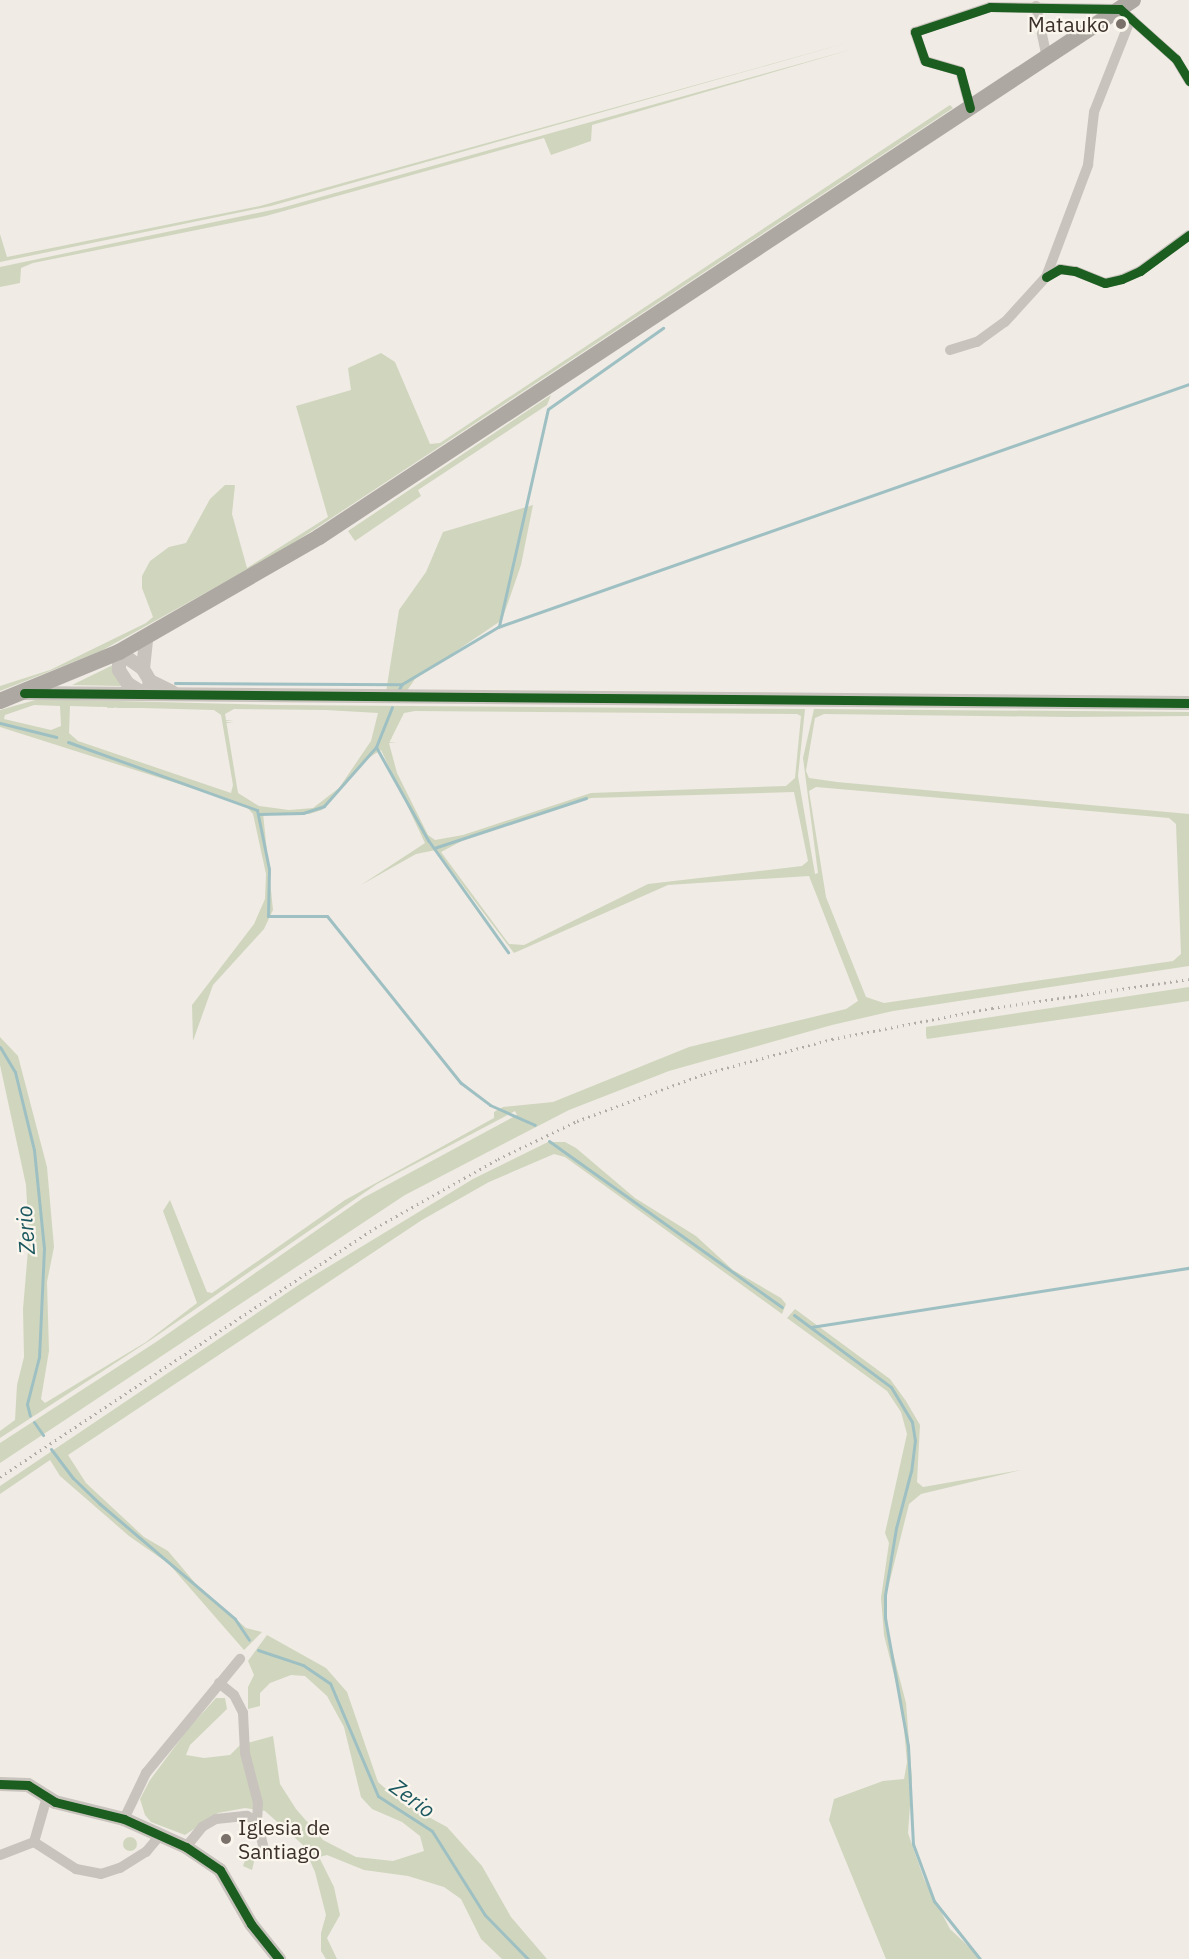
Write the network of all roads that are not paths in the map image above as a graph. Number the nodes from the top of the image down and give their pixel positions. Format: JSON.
{"nodes":[{"id":1,"x":1036,"y":6,"type":"junction"},
{"id":2,"x":1128,"y":9,"type":"edge"},
{"id":3,"x":1047,"y":58,"type":"junction"},
{"id":4,"x":1189,"y":81,"type":"edge"},
{"id":5,"x":970,"y":108,"type":"junction"},
{"id":6,"x":1189,"y":235,"type":"edge"},
{"id":7,"x":1046,"y":277,"type":"junction"},
{"id":8,"x":950,"y":350,"type":"dead end"},
{"id":9,"x":146,"y":638,"type":"junction"},
{"id":10,"x":118,"y":652,"type":"junction"},
{"id":11,"x":144,"y":685,"type":"junction"},
{"id":12,"x":24,"y":693,"type":"junction"},
{"id":13,"x":0,"y":701,"type":"edge"},
{"id":14,"x":1189,"y":703,"type":"edge"},
{"id":15,"x":240,"y":1659,"type":"dead end"},
{"id":16,"x":219,"y":1683,"type":"junction"},
{"id":17,"x":0,"y":1784,"type":"edge"},
{"id":18,"x":47,"y":1797,"type":"junction"},
{"id":19,"x":124,"y":1819,"type":"junction"},
{"id":20,"x":257,"y":1821,"type":"junction"},
{"id":21,"x":162,"y":1834,"type":"junction"},
{"id":22,"x":34,"y":1842,"type":"junction"},
{"id":23,"x":186,"y":1847,"type":"junction"},
{"id":24,"x":265,"y":1852,"type":"dead end"},
{"id":25,"x":0,"y":1855,"type":"edge"},
{"id":26,"x":279,"y":1959,"type":"edge"}],
"edges":[{"from":1,"to":2,"type":"street"},
{"from":1,"to":3,"type":"street"},
{"from":1,"to":5,"type":"street"},
{"from":2,"to":3,"type":"main road"},
{"from":2,"to":4,"type":"street"},
{"from":2,"to":7,"type":"street"},
{"from":3,"to":5,"type":"main road"},
{"from":5,"to":9,"type":"main road"},
{"from":6,"to":7,"type":"street"},
{"from":7,"to":8,"type":"street"},
{"from":9,"to":10,"type":"main road"},
{"from":9,"to":11,"type":"street"},
{"from":10,"to":11,"type":"street"},
{"from":10,"to":11,"type":"street"},
{"from":10,"to":12,"type":"main road"},
{"from":11,"to":12,"type":"street"},
{"from":11,"to":14,"type":"street"},
{"from":12,"to":13,"type":"main road"},
{"from":15,"to":16,"type":"street"},
{"from":16,"to":19,"type":"street"},
{"from":16,"to":20,"type":"street"},
{"from":17,"to":18,"type":"street"},
{"from":18,"to":19,"type":"street"},
{"from":18,"to":22,"type":"street"},
{"from":19,"to":21,"type":"street"},
{"from":20,"to":23,"type":"street"},
{"from":20,"to":24,"type":"street"},
{"from":21,"to":22,"type":"street"},
{"from":21,"to":23,"type":"street"},
{"from":22,"to":25,"type":"street"},
{"from":23,"to":26,"type":"street"}]}
